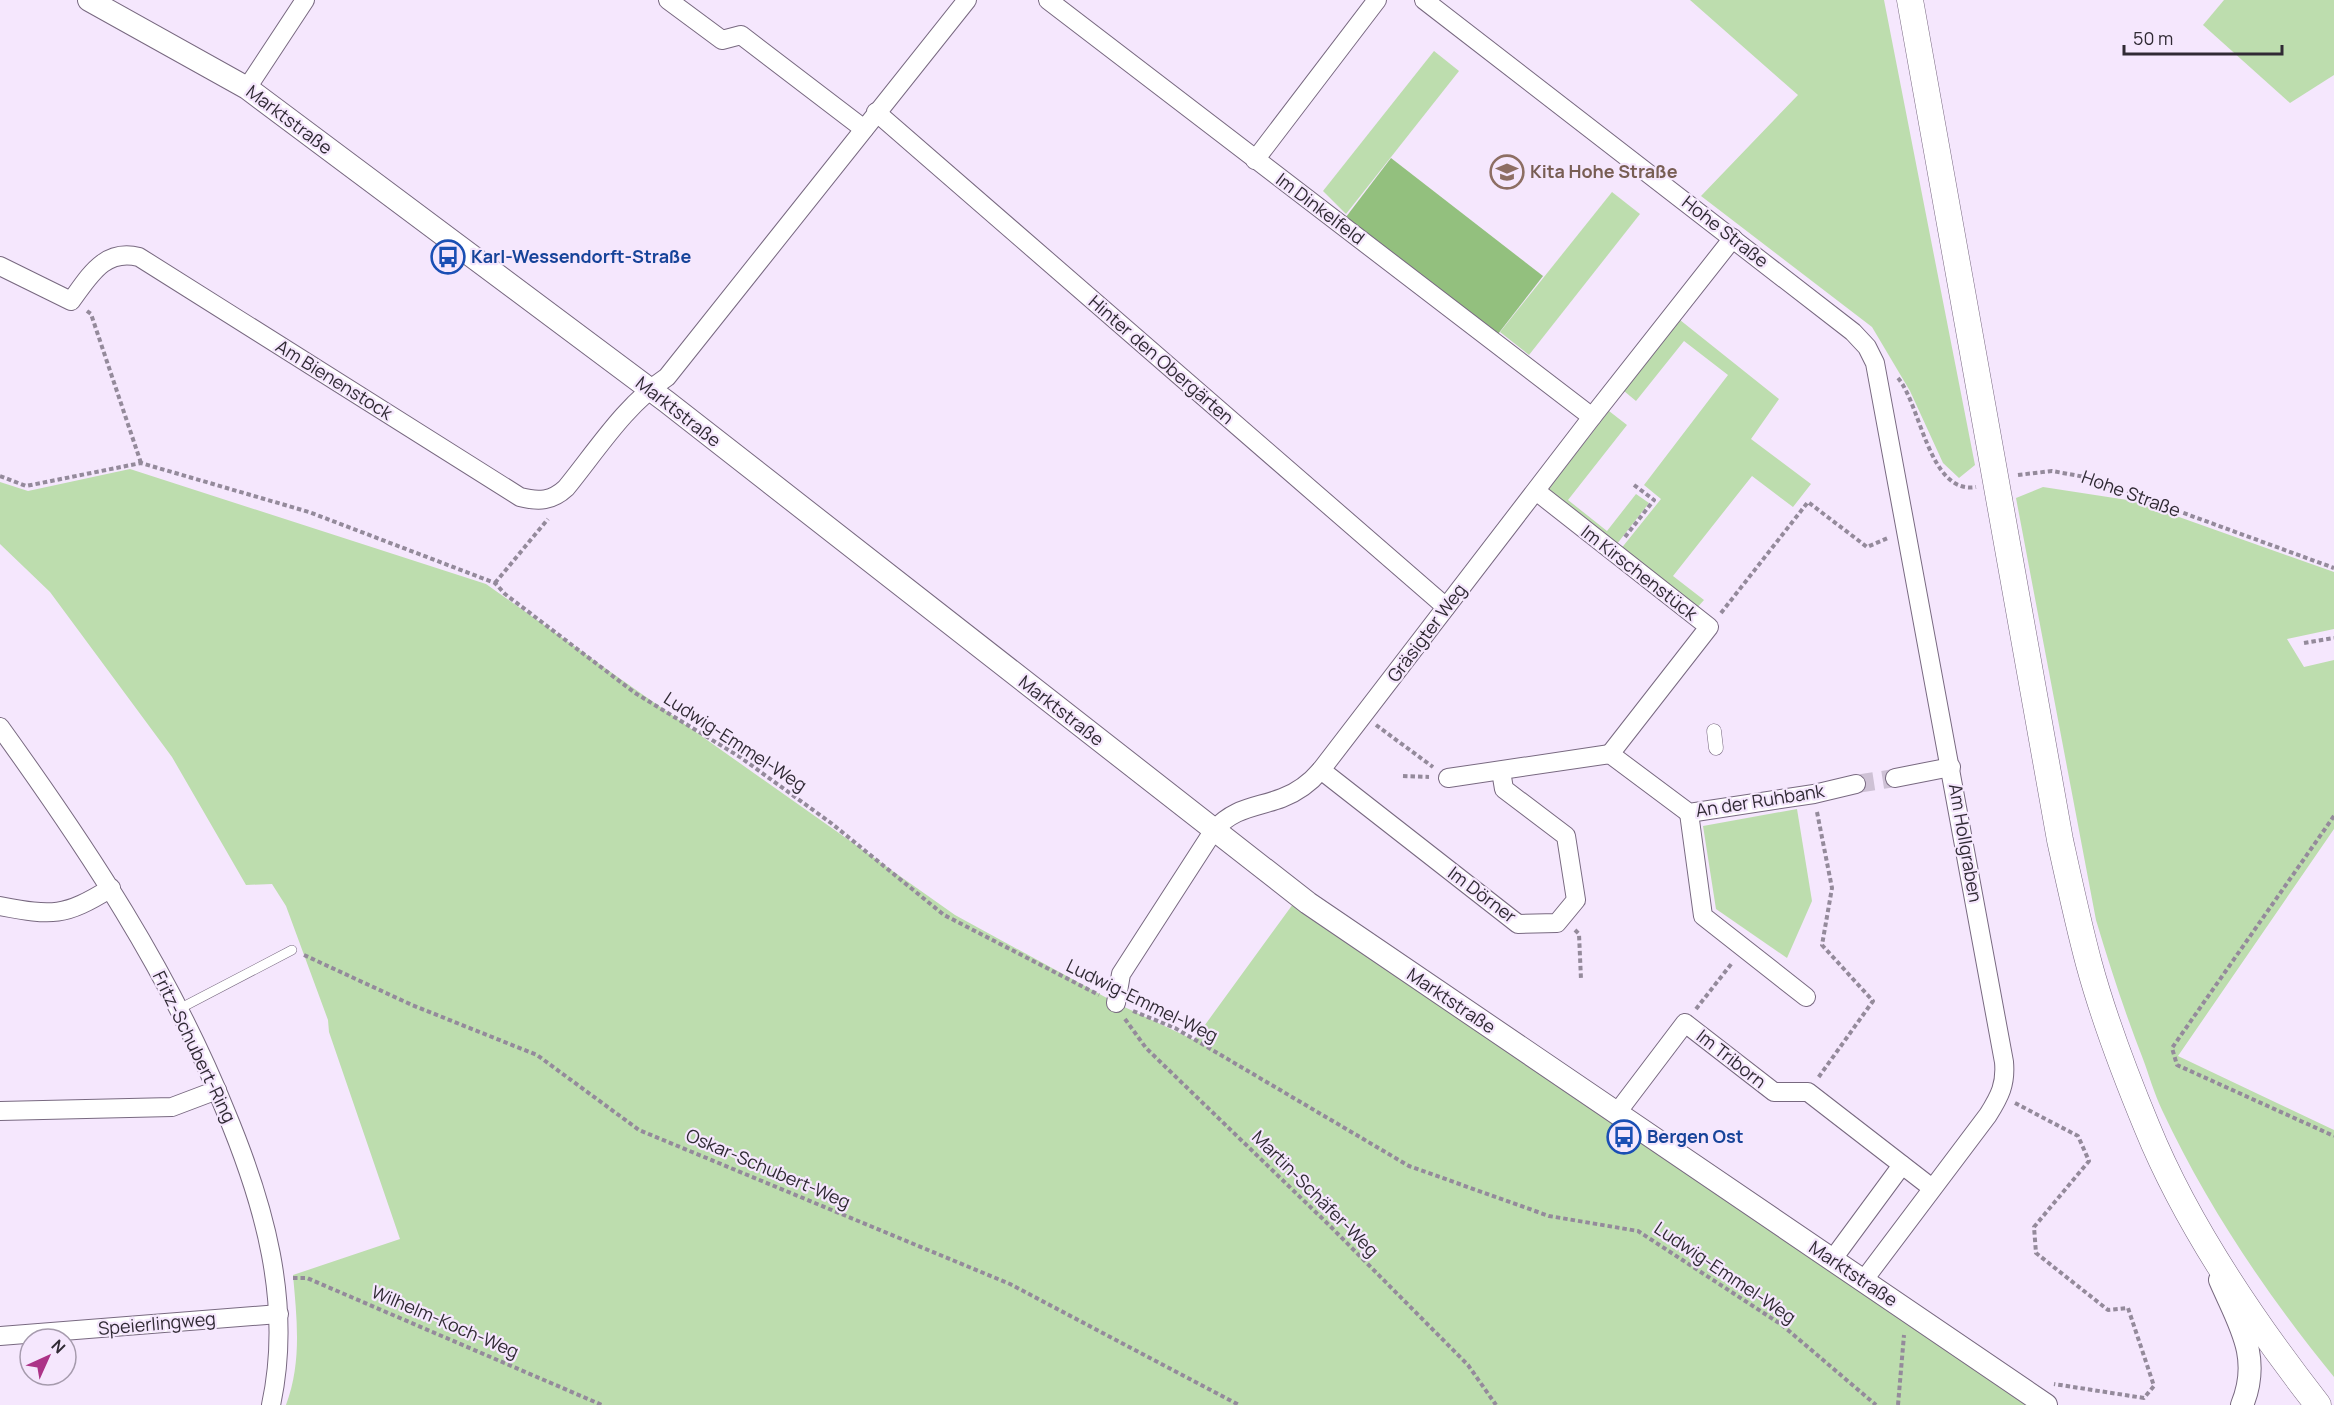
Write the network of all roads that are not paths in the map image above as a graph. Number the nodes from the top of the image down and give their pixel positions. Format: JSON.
{"nodes":[{"id":1,"x":89,"y":0,"type":"edge"},
{"id":2,"x":306,"y":0,"type":"edge"},
{"id":3,"x":668,"y":0,"type":"edge"},
{"id":4,"x":968,"y":0,"type":"edge"},
{"id":5,"x":1048,"y":0,"type":"edge"},
{"id":6,"x":1377,"y":0,"type":"edge"},
{"id":7,"x":1424,"y":0,"type":"edge"},
{"id":8,"x":1910,"y":0,"type":"edge"},
{"id":9,"x":247,"y":87,"type":"junction"},
{"id":10,"x":876,"y":112,"type":"junction"},
{"id":11,"x":864,"y":129,"type":"junction"},
{"id":12,"x":1255,"y":159,"type":"junction"},
{"id":13,"x":1733,"y":238,"type":"junction"},
{"id":14,"x":0,"y":266,"type":"edge"},
{"id":15,"x":1875,"y":363,"type":"joint"},
{"id":16,"x":649,"y":389,"type":"junction"},
{"id":17,"x":1592,"y":417,"type":"junction"},
{"id":18,"x":1536,"y":491,"type":"junction"},
{"id":19,"x":1446,"y":607,"type":"junction"},
{"id":20,"x":0,"y":727,"type":"edge"},
{"id":21,"x":1714,"y":731,"type":"dead end"},
{"id":22,"x":1716,"y":748,"type":"dead end"},
{"id":23,"x":1610,"y":754,"type":"junction"},
{"id":24,"x":1951,"y":767,"type":"junction"},
{"id":25,"x":1321,"y":771,"type":"junction"},
{"id":26,"x":1501,"y":771,"type":"junction"},
{"id":27,"x":1448,"y":778,"type":"road end"},
{"id":28,"x":1895,"y":778,"type":"tunnel mouth"},
{"id":29,"x":1856,"y":784,"type":"tunnel mouth"},
{"id":30,"x":1689,"y":813,"type":"junction"},
{"id":31,"x":1214,"y":830,"type":"junction"},
{"id":32,"x":111,"y":888,"type":"junction"},
{"id":33,"x":0,"y":906,"type":"edge"},
{"id":34,"x":292,"y":950,"type":"road end"},
{"id":35,"x":1806,"y":997,"type":"dead end"},
{"id":36,"x":1116,"y":1003,"type":"road end"},
{"id":37,"x":179,"y":1009,"type":"junction"},
{"id":38,"x":217,"y":1090,"type":"junction"},
{"id":39,"x":0,"y":1112,"type":"edge"},
{"id":40,"x":1617,"y":1114,"type":"junction"},
{"id":41,"x":1902,"y":1165,"type":"junction"},
{"id":42,"x":1932,"y":1188,"type":"junction"},
{"id":43,"x":2201,"y":1235,"type":"junction"},
{"id":44,"x":1832,"y":1260,"type":"junction"},
{"id":45,"x":1863,"y":1281,"type":"junction"},
{"id":46,"x":279,"y":1314,"type":"junction"},
{"id":47,"x":0,"y":1336,"type":"edge"},
{"id":48,"x":2048,"y":1394,"type":"edge"},
{"id":49,"x":271,"y":1405,"type":"edge"},
{"id":50,"x":2242,"y":1405,"type":"edge"},
{"id":51,"x":2318,"y":1405,"type":"edge"}],
"edges":[{"from":1,"to":9,"type":"street","name":"Marktstraße"},
{"from":2,"to":9,"type":"street"},
{"from":3,"to":11,"type":"street"},
{"from":4,"to":10,"type":"street"},
{"from":5,"to":12,"type":"street","name":"Im Dinkelfeld"},
{"from":6,"to":12,"type":"street"},
{"from":7,"to":13,"type":"street","name":"Hohe Straße"},
{"from":8,"to":43,"type":"main road"},
{"from":9,"to":16,"type":"street","name":"Marktstraße"},
{"from":10,"to":11,"type":"street"},
{"from":10,"to":19,"type":"street","name":"Hinter den Obergärten"},
{"from":11,"to":16,"type":"street"},
{"from":12,"to":17,"type":"street","name":"Im Dinkelfeld"},
{"from":13,"to":15,"type":"street","name":"Hohe Straße"},
{"from":13,"to":17,"type":"street","name":"Gräsigter Weg"},
{"from":14,"to":16,"type":"street","name":"Am Bienenstock"},
{"from":15,"to":24,"type":"street","name":"Am Hollgraben"},
{"from":16,"to":31,"type":"street","name":"Marktstraße"},
{"from":17,"to":18,"type":"street","name":"Gräsigter Weg"},
{"from":18,"to":19,"type":"street","name":"Gräsigter Weg"},
{"from":18,"to":23,"type":"street","name":"Im Kirschenstück"},
{"from":19,"to":25,"type":"street","name":"Gräsigter Weg"},
{"from":20,"to":32,"type":"street","name":"Fritz-Schubert-Ring"},
{"from":21,"to":22,"type":"street"},
{"from":23,"to":26,"type":"street"},
{"from":23,"to":30,"type":"street","name":"An der Ruhbank"},
{"from":24,"to":28,"type":"street"},
{"from":24,"to":42,"type":"street","name":"Am Hollgraben"},
{"from":25,"to":26,"type":"street","name":"Im Dörner"},
{"from":25,"to":31,"type":"street","name":"Gräsigter Weg"},
{"from":26,"to":27,"type":"street"},
{"from":29,"to":30,"type":"street","name":"An der Ruhbank"},
{"from":30,"to":35,"type":"street"},
{"from":31,"to":36,"type":"street","name":"Gräsigter Weg"},
{"from":31,"to":40,"type":"street","name":"Marktstraße"},
{"from":32,"to":33,"type":"street"},
{"from":32,"to":37,"type":"street","name":"Fritz-Schubert-Ring"},
{"from":34,"to":37,"type":"lane"},
{"from":37,"to":38,"type":"street","name":"Fritz-Schubert-Ring"},
{"from":38,"to":39,"type":"street"},
{"from":38,"to":46,"type":"street","name":"Fritz-Schubert-Ring"},
{"from":40,"to":41,"type":"street","name":"Im Triborn"},
{"from":40,"to":44,"type":"street","name":"Marktstraße"},
{"from":41,"to":42,"type":"street"},
{"from":41,"to":44,"type":"street"},
{"from":42,"to":45,"type":"street","name":"Am Hollgraben"},
{"from":43,"to":50,"type":"street"},
{"from":43,"to":51,"type":"main road"},
{"from":44,"to":45,"type":"street","name":"Marktstraße"},
{"from":45,"to":48,"type":"street","name":"Marktstraße"},
{"from":46,"to":47,"type":"street","name":"Speierlingweg"},
{"from":46,"to":49,"type":"street","name":"Fritz-Schubert-Ring"}]}
